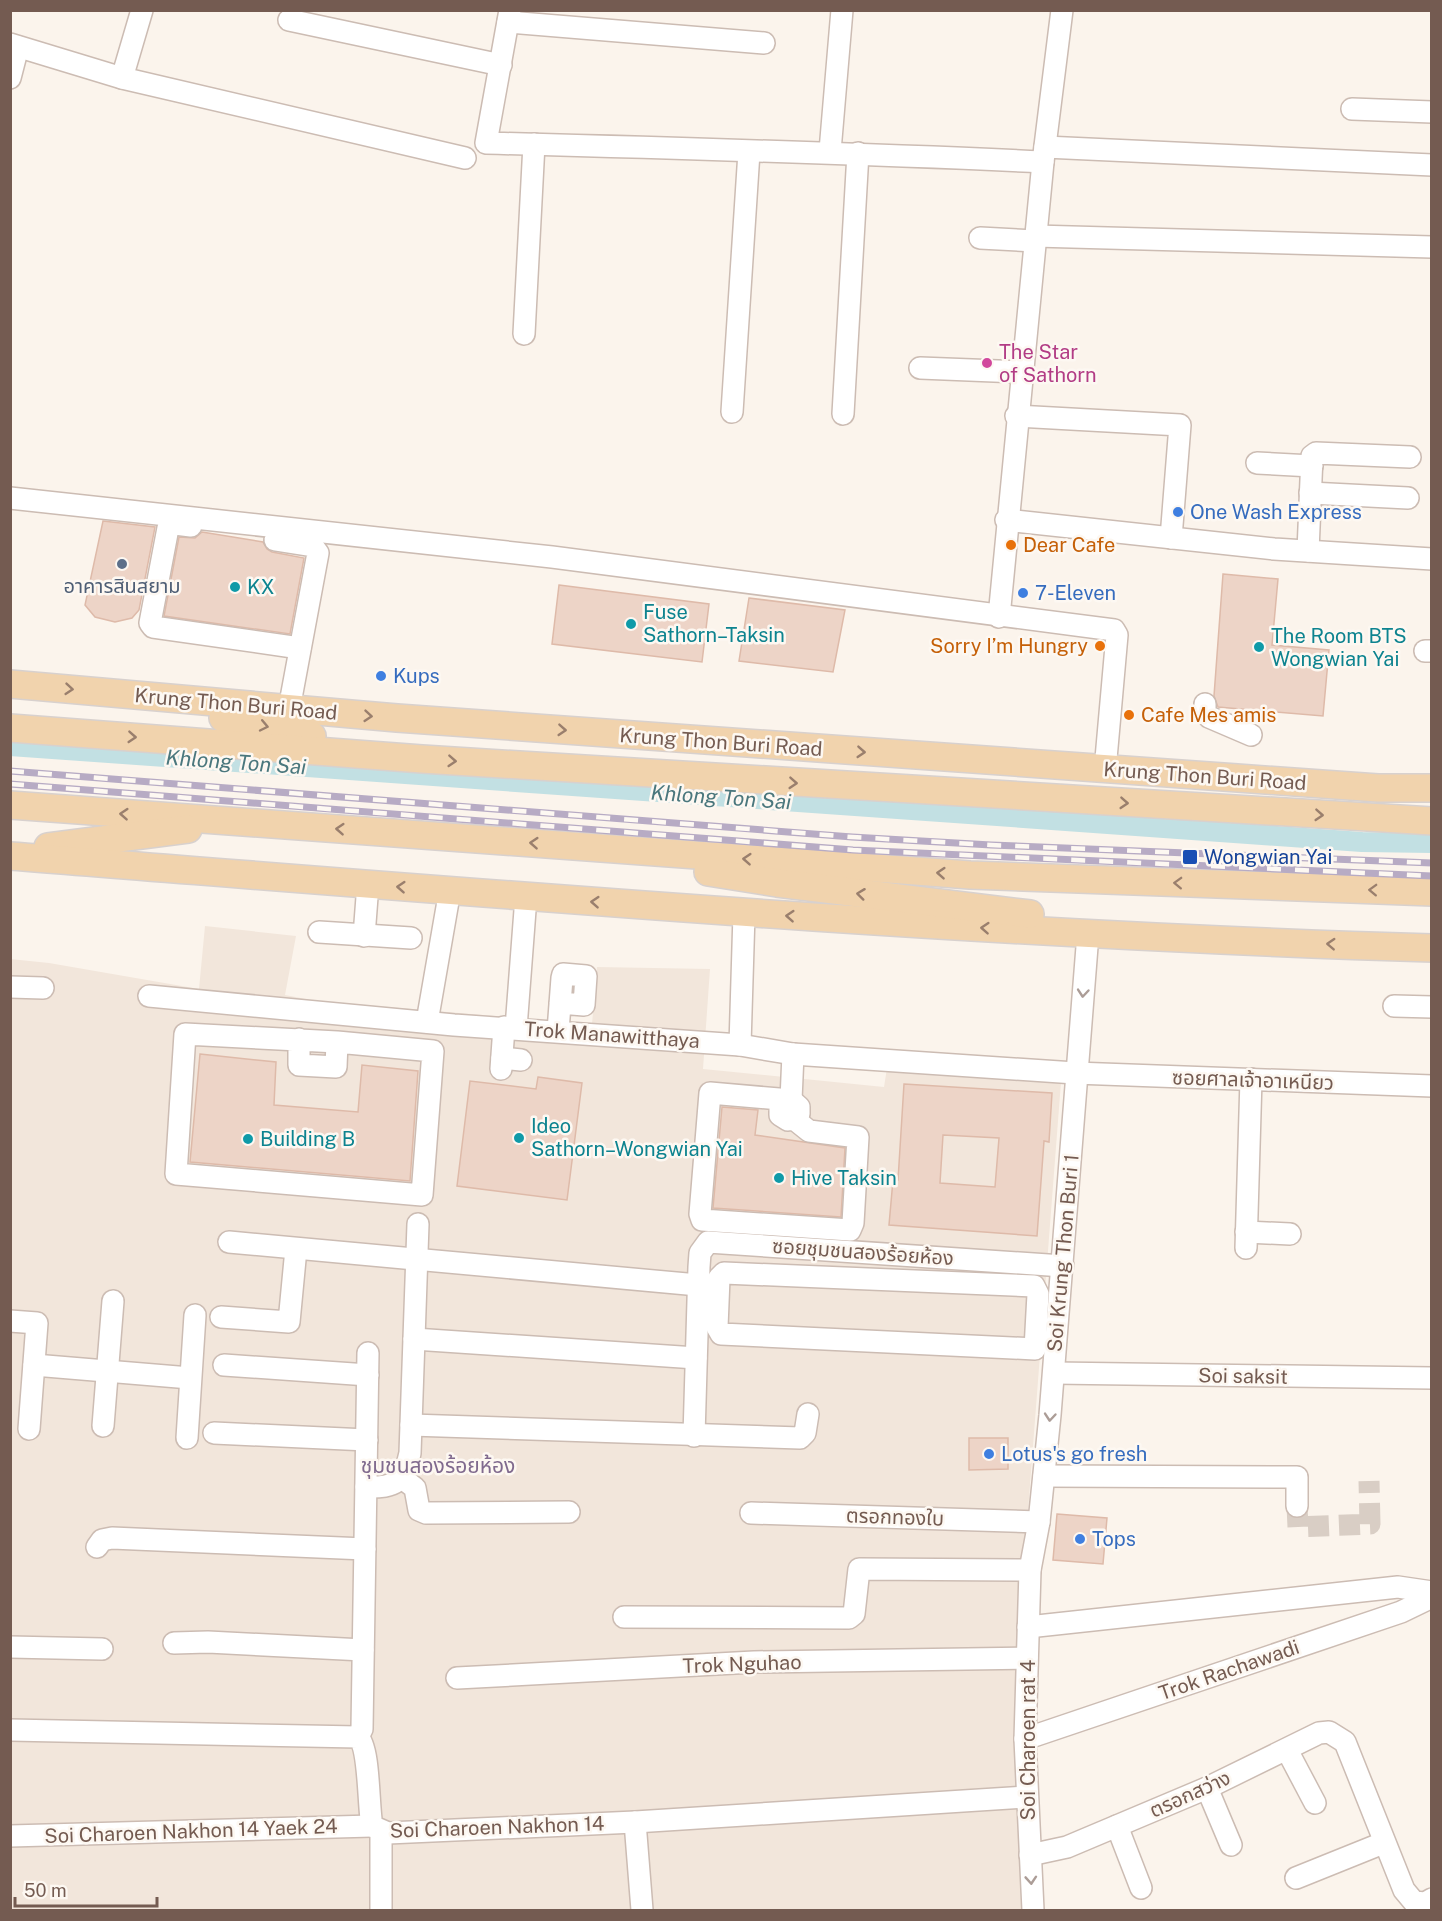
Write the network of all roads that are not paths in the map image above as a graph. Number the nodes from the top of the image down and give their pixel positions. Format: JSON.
{"nodes":[{"id":1,"x":142,"y":10,"type":"edge"},
{"id":2,"x":842,"y":10,"type":"edge"},
{"id":3,"x":1062,"y":10,"type":"edge"},
{"id":4,"x":509,"y":16,"type":"edge"},
{"id":5,"x":289,"y":20,"type":"dead end"},
{"id":6,"x":764,"y":43,"type":"dead end"},
{"id":7,"x":14,"y":46,"type":"edge"},
{"id":8,"x":501,"y":65,"type":"junction"},
{"id":9,"x":10,"y":78,"type":"edge"},
{"id":10,"x":123,"y":78,"type":"junction"},
{"id":11,"x":1352,"y":109,"type":"dead end"},
{"id":12,"x":1431,"y":112,"type":"edge"},
{"id":13,"x":534,"y":144,"type":"junction"},
{"id":14,"x":830,"y":151,"type":"junction"},
{"id":15,"x":748,"y":152,"type":"junction"},
{"id":16,"x":858,"y":153,"type":"junction"},
{"id":17,"x":1044,"y":154,"type":"junction"},
{"id":18,"x":465,"y":158,"type":"dead end"},
{"id":19,"x":1431,"y":165,"type":"edge"},
{"id":20,"x":980,"y":238,"type":"dead end"},
{"id":21,"x":1035,"y":238,"type":"junction"},
{"id":22,"x":1431,"y":247,"type":"edge"},
{"id":23,"x":524,"y":334,"type":"dead end"},
{"id":24,"x":920,"y":368,"type":"dead end"},
{"id":25,"x":1021,"y":372,"type":"junction"},
{"id":26,"x":732,"y":412,"type":"dead end"},
{"id":27,"x":843,"y":414,"type":"dead end"},
{"id":28,"x":1016,"y":416,"type":"junction"},
{"id":29,"x":1410,"y":457,"type":"dead end"},
{"id":30,"x":1257,"y":463,"type":"dead end"},
{"id":31,"x":1312,"y":466,"type":"junction"},
{"id":32,"x":1310,"y":493,"type":"junction"},
{"id":33,"x":10,"y":498,"type":"edge"},
{"id":34,"x":1408,"y":498,"type":"dead end"},
{"id":35,"x":1006,"y":520,"type":"junction"},
{"id":36,"x":1171,"y":538,"type":"junction"},
{"id":37,"x":1308,"y":551,"type":"junction"},
{"id":38,"x":1431,"y":559,"type":"edge"},
{"id":39,"x":999,"y":617,"type":"junction"},
{"id":40,"x":300,"y":648,"type":"junction"},
{"id":41,"x":10,"y":684,"type":"edge"},
{"id":42,"x":104,"y":692,"type":"junction"},
{"id":43,"x":1205,"y":704,"type":"dead end"},
{"id":44,"x":289,"y":709,"type":"junction"},
{"id":45,"x":10,"y":728,"type":"edge"},
{"id":46,"x":1251,"y":735,"type":"dead end"},
{"id":47,"x":422,"y":759,"type":"junction"},
{"id":48,"x":1106,"y":770,"type":"junction"},
{"id":49,"x":856,"y":787,"type":"junction"},
{"id":50,"x":1378,"y":788,"type":"junction"},
{"id":51,"x":1431,"y":788,"type":"edge"},
{"id":52,"x":10,"y":805,"type":"edge"},
{"id":53,"x":1431,"y":821,"type":"edge"},
{"id":54,"x":237,"y":822,"type":"junction"},
{"id":55,"x":592,"y":847,"type":"junction"},
{"id":56,"x":10,"y":854,"type":"edge"},
{"id":57,"x":368,"y":884,"type":"junction"},
{"id":58,"x":450,"y":890,"type":"junction"},
{"id":59,"x":1431,"y":892,"type":"edge"},
{"id":60,"x":526,"y":897,"type":"junction"},
{"id":61,"x":744,"y":914,"type":"junction"},
{"id":62,"x":319,"y":932,"type":"dead end"},
{"id":63,"x":1088,"y":934,"type":"junction"},
{"id":64,"x":364,"y":936,"type":"junction"},
{"id":65,"x":411,"y":938,"type":"dead end"},
{"id":66,"x":1274,"y":941,"type":"junction"},
{"id":67,"x":1431,"y":948,"type":"edge"},
{"id":68,"x":10,"y":987,"type":"edge"},
{"id":69,"x":43,"y":988,"type":"dead end"},
{"id":70,"x":149,"y":996,"type":"dead end"},
{"id":71,"x":560,"y":1003,"type":"dead end"},
{"id":72,"x":1394,"y":1006,"type":"dead end"},
{"id":73,"x":1431,"y":1007,"type":"edge"},
{"id":74,"x":320,"y":1012,"type":"junction"},
{"id":75,"x":427,"y":1022,"type":"junction"},
{"id":76,"x":510,"y":1028,"type":"junction"},
{"id":77,"x":558,"y":1031,"type":"junction"},
{"id":78,"x":318,"y":1041,"type":"junction"},
{"id":79,"x":740,"y":1046,"type":"junction"},
{"id":80,"x":794,"y":1054,"type":"junction"},
{"id":81,"x":508,"y":1062,"type":"dead end"},
{"id":82,"x":1075,"y":1073,"type":"junction"},
{"id":83,"x":1251,"y":1080,"type":"junction"},
{"id":84,"x":1431,"y":1086,"type":"edge"},
{"id":85,"x":790,"y":1107,"type":"junction"},
{"id":86,"x":418,"y":1224,"type":"dead end"},
{"id":87,"x":1290,"y":1234,"type":"dead end"},
{"id":88,"x":229,"y":1242,"type":"dead end"},
{"id":89,"x":296,"y":1249,"type":"junction"},
{"id":90,"x":417,"y":1261,"type":"junction"},
{"id":91,"x":1063,"y":1266,"type":"junction"},
{"id":92,"x":698,"y":1285,"type":"junction"},
{"id":93,"x":113,"y":1301,"type":"dead end"},
{"id":94,"x":195,"y":1315,"type":"dead end"},
{"id":95,"x":221,"y":1317,"type":"dead end"},
{"id":96,"x":10,"y":1320,"type":"edge"},
{"id":97,"x":414,"y":1339,"type":"junction"},
{"id":98,"x":1045,"y":1349,"type":"junction"},
{"id":99,"x":369,"y":1353,"type":"dead end"},
{"id":100,"x":696,"y":1358,"type":"junction"},
{"id":101,"x":34,"y":1365,"type":"junction"},
{"id":102,"x":224,"y":1365,"type":"dead end"},
{"id":103,"x":108,"y":1371,"type":"junction"},
{"id":104,"x":1054,"y":1373,"type":"junction"},
{"id":105,"x":368,"y":1375,"type":"junction"},
{"id":106,"x":190,"y":1378,"type":"junction"},
{"id":107,"x":1431,"y":1378,"type":"edge"},
{"id":108,"x":808,"y":1414,"type":"dead end"},
{"id":109,"x":411,"y":1425,"type":"junction"},
{"id":110,"x":103,"y":1426,"type":"dead end"},
{"id":111,"x":29,"y":1429,"type":"dead end"},
{"id":112,"x":214,"y":1433,"type":"dead end"},
{"id":113,"x":694,"y":1436,"type":"junction"},
{"id":114,"x":188,"y":1438,"type":"dead end"},
{"id":115,"x":367,"y":1440,"type":"junction"},
{"id":116,"x":1044,"y":1476,"type":"junction"},
{"id":117,"x":402,"y":1478,"type":"junction"},
{"id":118,"x":366,"y":1487,"type":"junction"},
{"id":119,"x":1297,"y":1506,"type":"tunnel mouth"},
{"id":120,"x":568,"y":1512,"type":"dead end"},
{"id":121,"x":751,"y":1513,"type":"dead end"},
{"id":122,"x":1039,"y":1522,"type":"junction"},
{"id":123,"x":97,"y":1547,"type":"dead end"},
{"id":124,"x":365,"y":1549,"type":"junction"},
{"id":125,"x":1030,"y":1570,"type":"junction"},
{"id":126,"x":1431,"y":1592,"type":"edge"},
{"id":127,"x":1431,"y":1597,"type":"edge"},
{"id":128,"x":624,"y":1617,"type":"dead end"},
{"id":129,"x":1028,"y":1627,"type":"junction"},
{"id":130,"x":174,"y":1643,"type":"dead end"},
{"id":131,"x":10,"y":1647,"type":"edge"},
{"id":132,"x":102,"y":1649,"type":"dead end"},
{"id":133,"x":363,"y":1650,"type":"junction"},
{"id":134,"x":1028,"y":1658,"type":"junction"},
{"id":135,"x":457,"y":1678,"type":"dead end"},
{"id":136,"x":10,"y":1730,"type":"edge"},
{"id":137,"x":358,"y":1737,"type":"junction"},
{"id":138,"x":1025,"y":1739,"type":"junction"},
{"id":139,"x":1287,"y":1750,"type":"junction"},
{"id":140,"x":1207,"y":1788,"type":"junction"},
{"id":141,"x":1026,"y":1797,"type":"junction"},
{"id":142,"x":1315,"y":1803,"type":"dead end"},
{"id":143,"x":635,"y":1822,"type":"junction"},
{"id":144,"x":1117,"y":1826,"type":"junction"},
{"id":145,"x":376,"y":1829,"type":"junction"},
{"id":146,"x":10,"y":1836,"type":"edge"},
{"id":147,"x":1383,"y":1843,"type":"junction"},
{"id":148,"x":1231,"y":1845,"type":"dead end"},
{"id":149,"x":1030,"y":1855,"type":"junction"},
{"id":150,"x":1296,"y":1878,"type":"dead end"},
{"id":151,"x":1142,"y":1888,"type":"dead end"},
{"id":152,"x":1423,"y":1904,"type":"edge"},
{"id":153,"x":381,"y":1911,"type":"edge"},
{"id":154,"x":642,"y":1911,"type":"edge"},
{"id":155,"x":1033,"y":1911,"type":"edge"}],
"edges":[{"from":1,"to":10,"type":"street"},
{"from":2,"to":14,"type":"street"},
{"from":3,"to":17,"type":"street"},
{"from":4,"to":6,"type":"street"},
{"from":4,"to":8,"type":"street"},
{"from":5,"to":8,"type":"street"},
{"from":7,"to":9,"type":"street"},
{"from":7,"to":10,"type":"street"},
{"from":8,"to":13,"type":"street"},
{"from":10,"to":18,"type":"street"},
{"from":11,"to":12,"type":"street"},
{"from":13,"to":15,"type":"street"},
{"from":13,"to":23,"type":"street"},
{"from":14,"to":15,"type":"street"},
{"from":14,"to":16,"type":"street"},
{"from":15,"to":26,"type":"street"},
{"from":16,"to":17,"type":"street"},
{"from":16,"to":27,"type":"street"},
{"from":17,"to":19,"type":"street"},
{"from":17,"to":21,"type":"street"},
{"from":20,"to":21,"type":"street"},
{"from":21,"to":22,"type":"street"},
{"from":21,"to":25,"type":"street"},
{"from":24,"to":25,"type":"street"},
{"from":25,"to":28,"type":"street"},
{"from":28,"to":35,"type":"street"},
{"from":28,"to":36,"type":"street"},
{"from":29,"to":31,"type":"street"},
{"from":30,"to":31,"type":"street"},
{"from":31,"to":32,"type":"street"},
{"from":32,"to":34,"type":"street"},
{"from":32,"to":37,"type":"street"},
{"from":33,"to":39,"type":"street"},
{"from":35,"to":36,"type":"street"},
{"from":35,"to":39,"type":"street"},
{"from":36,"to":37,"type":"street"},
{"from":37,"to":38,"type":"street"},
{"from":39,"to":48,"type":"street"},
{"from":40,"to":40,"type":"street"},
{"from":40,"to":44,"type":"street"},
{"from":41,"to":42,"type":"main road","name":"Krung Thon Buri Road","one_way":true},
{"from":42,"to":44,"type":"main road","name":"Krung Thon Buri Road"},
{"from":42,"to":47,"type":"main road","one_way":true},
{"from":43,"to":46,"type":"street"},
{"from":44,"to":48,"type":"main road","name":"Krung Thon Buri Road","one_way":true},
{"from":45,"to":47,"type":"main road","name":"Krung Thon Buri Road","one_way":true},
{"from":47,"to":49,"type":"main road","name":"Krung Thon Buri Road","one_way":true},
{"from":48,"to":50,"type":"main road","name":"Krung Thon Buri Road"},
{"from":49,"to":50,"type":"main road"},
{"from":49,"to":53,"type":"main road","name":"Krung Thon Buri Road","one_way":true},
{"from":50,"to":51,"type":"main road","name":"Krung Thon Buri Road"},
{"from":54,"to":52,"type":"main road","one_way":true},
{"from":55,"to":54,"type":"main road","one_way":true},
{"from":54,"to":56,"type":"main road"},
{"from":59,"to":55,"type":"main road","one_way":true},
{"from":66,"to":55,"type":"main road","one_way":true},
{"from":56,"to":57,"type":"main road"},
{"from":58,"to":57,"type":"main road","one_way":true},
{"from":57,"to":64,"type":"street"},
{"from":58,"to":60,"type":"main road"},
{"from":58,"to":75,"type":"street"},
{"from":61,"to":60,"type":"main road","one_way":true},
{"from":60,"to":76,"type":"street"},
{"from":63,"to":61,"type":"main road","one_way":true},
{"from":61,"to":79,"type":"street"},
{"from":62,"to":64,"type":"street"},
{"from":63,"to":66,"type":"main road"},
{"from":63,"to":82,"type":"street","name":"Soi Krung Thon Buri 1","one_way":true},
{"from":64,"to":65,"type":"street"},
{"from":67,"to":66,"type":"main road","one_way":true},
{"from":68,"to":69,"type":"street"},
{"from":70,"to":74,"type":"street","name":"Trok Manawitthaya"},
{"from":71,"to":77,"type":"street"},
{"from":72,"to":73,"type":"street"},
{"from":74,"to":75,"type":"street","name":"Trok Manawitthaya"},
{"from":74,"to":78,"type":"street"},
{"from":75,"to":76,"type":"street","name":"Trok Manawitthaya"},
{"from":76,"to":77,"type":"street","name":"Trok Manawitthaya"},
{"from":76,"to":81,"type":"street"},
{"from":77,"to":79,"type":"street","name":"Trok Manawitthaya"},
{"from":78,"to":78,"type":"street"},
{"from":79,"to":80,"type":"street","name":"Trok Manawitthaya"},
{"from":80,"to":82,"type":"street","name":"Trok Manawitthaya"},
{"from":80,"to":85,"type":"street"},
{"from":82,"to":83,"type":"street","name":"ซอยศาลเจ้าอาเหนียว"},
{"from":82,"to":91,"type":"street","name":"Soi Krung Thon Buri 1"},
{"from":83,"to":84,"type":"street","name":"ซอยศาลเจ้าอาเหนียว"},
{"from":83,"to":87,"type":"street"},
{"from":85,"to":85,"type":"street"},
{"from":86,"to":90,"type":"street"},
{"from":88,"to":89,"type":"street"},
{"from":89,"to":90,"type":"street"},
{"from":89,"to":95,"type":"street"},
{"from":90,"to":92,"type":"street"},
{"from":90,"to":97,"type":"street"},
{"from":91,"to":92,"type":"street","name":"ซอยชุมชนสองร้อยห้อง"},
{"from":91,"to":98,"type":"street","name":"Soi Krung Thon Buri 1"},
{"from":92,"to":100,"type":"street","name":"ซอยชุมชนสองร้อยห้อง"},
{"from":93,"to":103,"type":"street"},
{"from":94,"to":106,"type":"street"},
{"from":96,"to":101,"type":"street"},
{"from":97,"to":100,"type":"street"},
{"from":97,"to":109,"type":"street"},
{"from":98,"to":98,"type":"street"},
{"from":98,"to":104,"type":"street","name":"Soi Krung Thon Buri 1"},
{"from":99,"to":105,"type":"street"},
{"from":100,"to":113,"type":"street","name":"ซอยชุมชนสองร้อยห้อง"},
{"from":101,"to":103,"type":"street"},
{"from":101,"to":111,"type":"street"},
{"from":102,"to":105,"type":"street"},
{"from":103,"to":106,"type":"street"},
{"from":103,"to":110,"type":"street"},
{"from":104,"to":107,"type":"street","name":"Soi saksit"},
{"from":104,"to":116,"type":"street","name":"Soi Krung Thon Buri 1","one_way":true},
{"from":105,"to":115,"type":"street"},
{"from":106,"to":114,"type":"street"},
{"from":108,"to":113,"type":"street"},
{"from":109,"to":113,"type":"street"},
{"from":109,"to":117,"type":"street"},
{"from":112,"to":115,"type":"street"},
{"from":115,"to":118,"type":"street"},
{"from":116,"to":119,"type":"street"},
{"from":116,"to":122,"type":"street","name":"Soi Krung Thon Buri 1"},
{"from":117,"to":118,"type":"street"},
{"from":117,"to":120,"type":"street"},
{"from":118,"to":124,"type":"street"},
{"from":121,"to":122,"type":"street","name":"ตรอกทองใบ"},
{"from":122,"to":125,"type":"street","name":"Soi Krung Thon Buri 1"},
{"from":123,"to":124,"type":"street"},
{"from":124,"to":133,"type":"street"},
{"from":125,"to":128,"type":"street"},
{"from":125,"to":129,"type":"street","name":"Soi Charoen rat 4"},
{"from":126,"to":129,"type":"street"},
{"from":127,"to":138,"type":"street","name":"Trok Rachawadi"},
{"from":129,"to":134,"type":"street","name":"Soi Charoen rat 4"},
{"from":130,"to":133,"type":"street"},
{"from":131,"to":132,"type":"street"},
{"from":133,"to":137,"type":"street"},
{"from":134,"to":135,"type":"street","name":"Trok Nguhao"},
{"from":134,"to":138,"type":"street","name":"Soi Charoen rat 4"},
{"from":136,"to":137,"type":"street"},
{"from":137,"to":145,"type":"street","name":"Soi Charoen Nakhon 14"},
{"from":138,"to":141,"type":"street","name":"Soi Charoen rat 4"},
{"from":139,"to":140,"type":"street","name":"ตรอกสว่าง"},
{"from":139,"to":142,"type":"street"},
{"from":139,"to":147,"type":"street","name":"ตรอกสว่าง"},
{"from":140,"to":144,"type":"street","name":"ตรอกสว่าง"},
{"from":140,"to":148,"type":"street"},
{"from":141,"to":143,"type":"street","name":"Soi Charoen Nakhon 14"},
{"from":141,"to":149,"type":"street","name":"Soi Charoen rat 4"},
{"from":143,"to":145,"type":"street","name":"Soi Charoen Nakhon 14"},
{"from":143,"to":154,"type":"street"},
{"from":144,"to":149,"type":"street","name":"ตรอกสว่าง"},
{"from":144,"to":151,"type":"street"},
{"from":145,"to":146,"type":"street","name":"Soi Charoen Nakhon 14 Yaek 24"},
{"from":145,"to":153,"type":"street"},
{"from":147,"to":150,"type":"street"},
{"from":147,"to":152,"type":"street"},
{"from":149,"to":155,"type":"street","name":"Soi Charoen rat 4","one_way":true}]}
